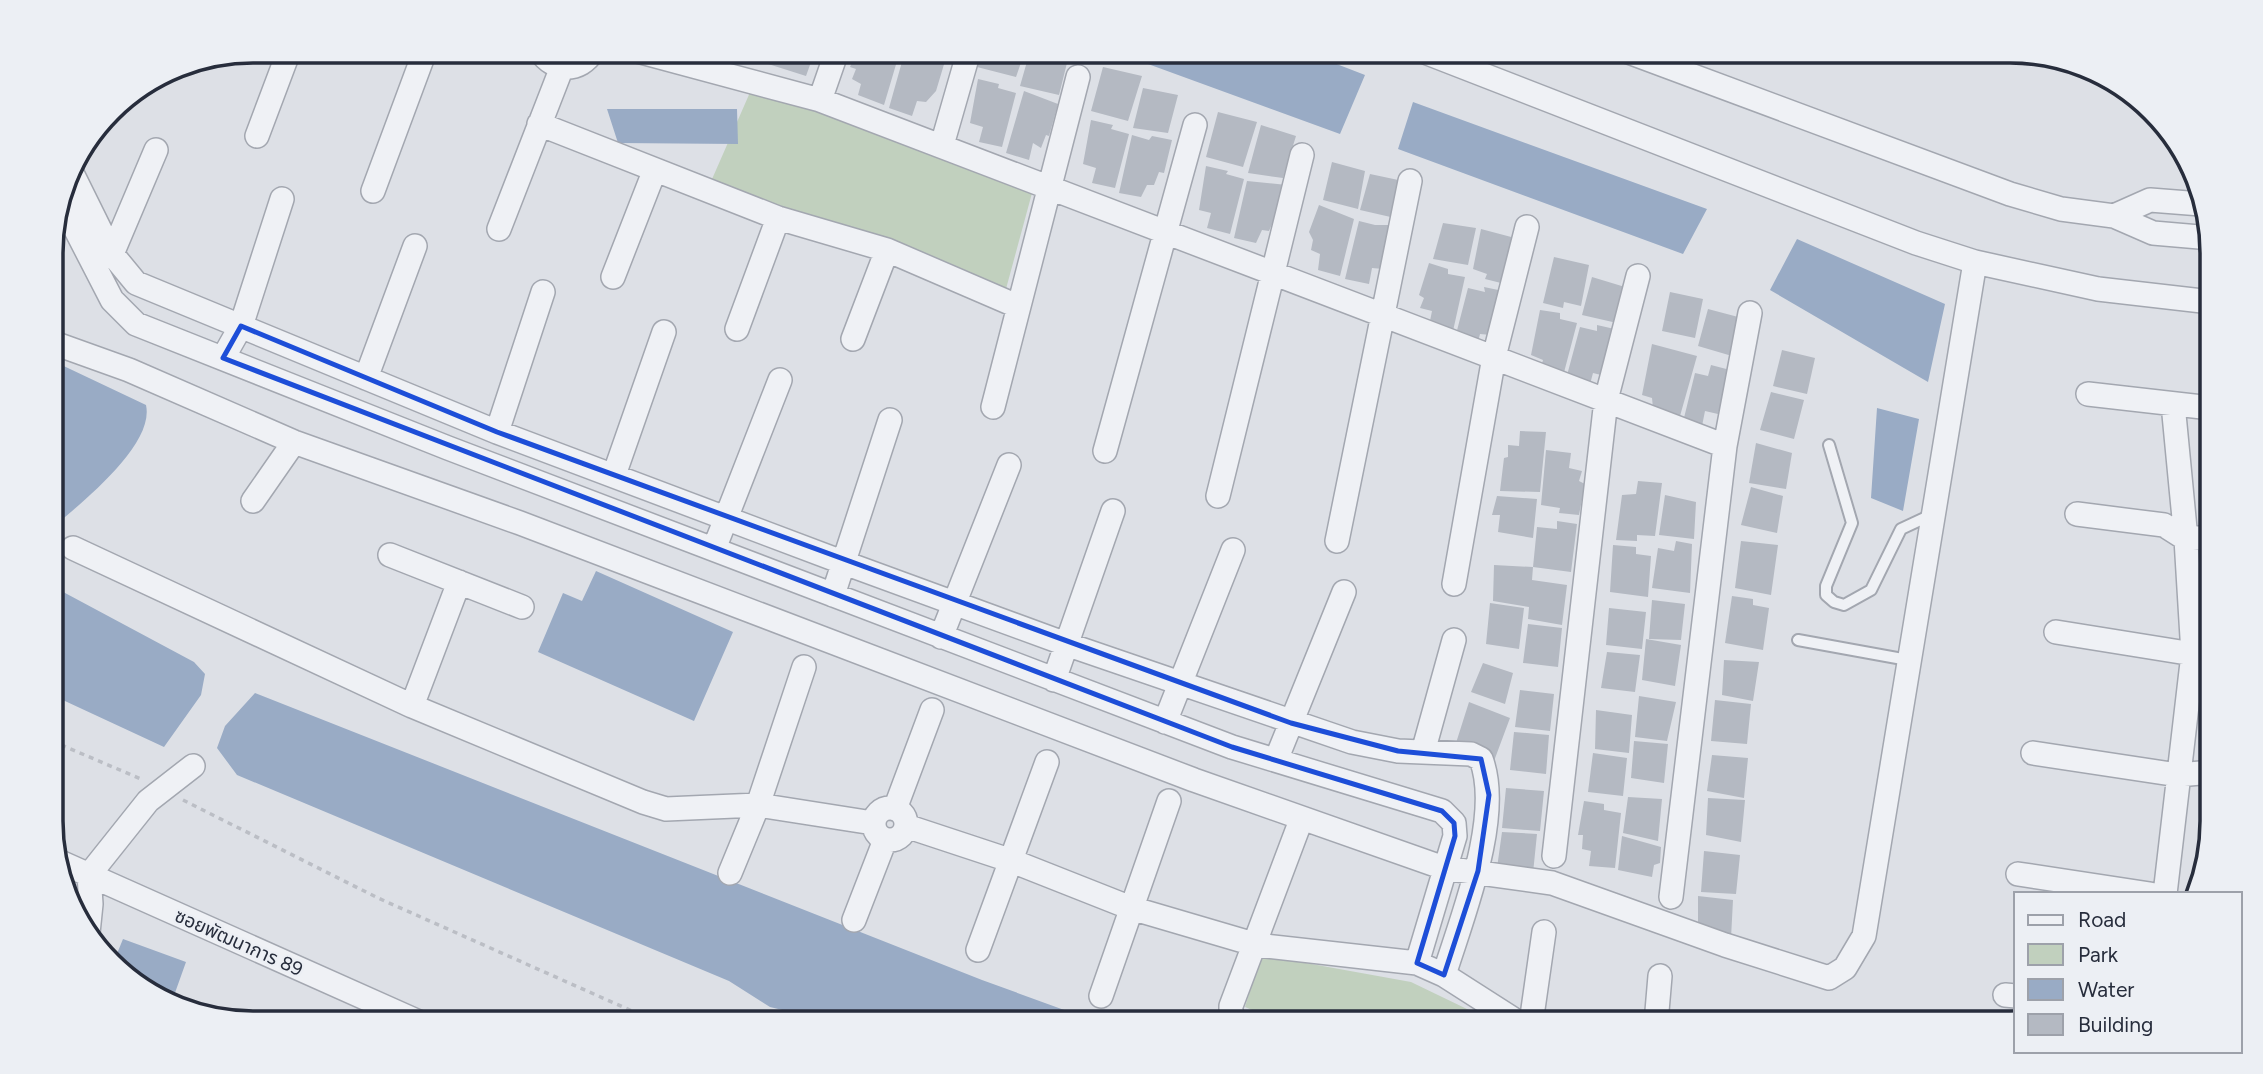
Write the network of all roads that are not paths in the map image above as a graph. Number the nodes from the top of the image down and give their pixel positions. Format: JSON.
{"nodes":[{"id":1,"x":284,"y":63,"type":"edge"},
{"id":2,"x":421,"y":63,"type":"edge"},
{"id":3,"x":554,"y":63,"type":"edge"},
{"id":4,"x":582,"y":63,"type":"edge"},
{"id":5,"x":716,"y":63,"type":"edge"},
{"id":6,"x":833,"y":63,"type":"edge"},
{"id":7,"x":966,"y":63,"type":"edge"},
{"id":8,"x":1453,"y":63,"type":"edge"},
{"id":9,"x":1658,"y":63,"type":"edge"},
{"id":10,"x":562,"y":67,"type":"junction"},
{"id":11,"x":1078,"y":77,"type":"dead end"},
{"id":12,"x":820,"y":100,"type":"junction"},
{"id":13,"x":539,"y":124,"type":"junction"},
{"id":14,"x":1195,"y":125,"type":"dead end"},
{"id":15,"x":257,"y":136,"type":"dead end"},
{"id":16,"x":942,"y":145,"type":"junction"},
{"id":17,"x":156,"y":150,"type":"dead end"},
{"id":18,"x":1302,"y":155,"type":"dead end"},
{"id":19,"x":654,"y":172,"type":"junction"},
{"id":20,"x":1410,"y":181,"type":"dead end"},
{"id":21,"x":76,"y":182,"type":"edge"},
{"id":22,"x":1048,"y":187,"type":"junction"},
{"id":23,"x":373,"y":191,"type":"dead end"},
{"id":24,"x":282,"y":199,"type":"dead end"},
{"id":25,"x":2194,"y":203,"type":"edge"},
{"id":26,"x":68,"y":214,"type":"edge"},
{"id":27,"x":2114,"y":216,"type":"junction"},
{"id":28,"x":778,"y":218,"type":"junction"},
{"id":29,"x":1527,"y":227,"type":"dead end"},
{"id":30,"x":499,"y":229,"type":"dead end"},
{"id":31,"x":1167,"y":234,"type":"junction"},
{"id":32,"x":2199,"y":236,"type":"edge"},
{"id":33,"x":415,"y":246,"type":"dead end"},
{"id":34,"x":887,"y":250,"type":"junction"},
{"id":35,"x":112,"y":254,"type":"junction"},
{"id":36,"x":1975,"y":262,"type":"junction"},
{"id":37,"x":1272,"y":271,"type":"junction"},
{"id":38,"x":1638,"y":276,"type":"dead end"},
{"id":39,"x":613,"y":277,"type":"dead end"},
{"id":40,"x":543,"y":292,"type":"dead end"},
{"id":41,"x":2200,"y":301,"type":"edge"},
{"id":42,"x":1017,"y":306,"type":"junction"},
{"id":43,"x":1381,"y":313,"type":"junction"},
{"id":44,"x":1749,"y":313,"type":"dead end"},
{"id":45,"x":241,"y":326,"type":"junction"},
{"id":46,"x":737,"y":329,"type":"dead end"},
{"id":47,"x":664,"y":332,"type":"dead end"},
{"id":48,"x":853,"y":339,"type":"dead end"},
{"id":49,"x":63,"y":346,"type":"edge"},
{"id":50,"x":1494,"y":357,"type":"junction"},
{"id":51,"x":223,"y":358,"type":"junction"},
{"id":52,"x":366,"y":378,"type":"junction"},
{"id":53,"x":780,"y":380,"type":"dead end"},
{"id":54,"x":2088,"y":394,"type":"dead end"},
{"id":55,"x":1606,"y":400,"type":"junction"},
{"id":56,"x":2173,"y":404,"type":"junction"},
{"id":57,"x":993,"y":407,"type":"dead end"},
{"id":58,"x":2200,"y":407,"type":"edge"},
{"id":59,"x":890,"y":420,"type":"dead end"},
{"id":60,"x":497,"y":432,"type":"junction"},
{"id":61,"x":294,"y":442,"type":"junction"},
{"id":62,"x":1829,"y":445,"type":"dead end"},
{"id":63,"x":1725,"y":446,"type":"junction"},
{"id":64,"x":1105,"y":451,"type":"dead end"},
{"id":65,"x":1009,"y":465,"type":"dead end"},
{"id":66,"x":614,"y":475,"type":"junction"},
{"id":67,"x":1218,"y":496,"type":"dead end"},
{"id":68,"x":253,"y":501,"type":"dead end"},
{"id":69,"x":1113,"y":510,"type":"dead end"},
{"id":70,"x":2077,"y":514,"type":"dead end"},
{"id":71,"x":726,"y":516,"type":"junction"},
{"id":72,"x":1931,"y":516,"type":"junction"},
{"id":73,"x":2200,"y":538,"type":"edge"},
{"id":74,"x":2186,"y":539,"type":"junction"},
{"id":75,"x":1336,"y":541,"type":"dead end"},
{"id":76,"x":73,"y":548,"type":"dead end"},
{"id":77,"x":714,"y":549,"type":"junction"},
{"id":78,"x":1233,"y":550,"type":"dead end"},
{"id":79,"x":390,"y":555,"type":"dead end"},
{"id":80,"x":842,"y":562,"type":"junction"},
{"id":81,"x":459,"y":582,"type":"junction"},
{"id":82,"x":1454,"y":584,"type":"dead end"},
{"id":83,"x":1344,"y":593,"type":"dead end"},
{"id":84,"x":833,"y":595,"type":"junction"},
{"id":85,"x":954,"y":600,"type":"junction"},
{"id":86,"x":522,"y":607,"type":"dead end"},
{"id":87,"x":2056,"y":632,"type":"dead end"},
{"id":88,"x":941,"y":638,"type":"junction"},
{"id":89,"x":1454,"y":640,"type":"dead end"},
{"id":90,"x":1797,"y":640,"type":"dead end"},
{"id":91,"x":2200,"y":640,"type":"edge"},
{"id":92,"x":1066,"y":644,"type":"junction"},
{"id":93,"x":2200,"y":654,"type":"edge"},
{"id":94,"x":1908,"y":660,"type":"junction"},
{"id":95,"x":2200,"y":664,"type":"edge"},
{"id":96,"x":804,"y":667,"type":"dead end"},
{"id":97,"x":1054,"y":680,"type":"junction"},
{"id":98,"x":1180,"y":683,"type":"junction"},
{"id":99,"x":412,"y":706,"type":"junction"},
{"id":100,"x":932,"y":710,"type":"dead end"},
{"id":101,"x":1165,"y":722,"type":"junction"},
{"id":102,"x":1291,"y":723,"type":"junction"},
{"id":103,"x":1423,"y":752,"type":"junction"},
{"id":104,"x":2033,"y":752,"type":"dead end"},
{"id":105,"x":1276,"y":760,"type":"junction"},
{"id":106,"x":1046,"y":762,"type":"dead end"},
{"id":107,"x":193,"y":766,"type":"dead end"},
{"id":108,"x":2200,"y":773,"type":"edge"},
{"id":109,"x":2178,"y":775,"type":"junction"},
{"id":110,"x":1169,"y":801,"type":"dead end"},
{"id":111,"x":758,"y":805,"type":"junction"},
{"id":112,"x":901,"y":817,"type":"junction"},
{"id":113,"x":1298,"y":828,"type":"dead end"},
{"id":114,"x":879,"y":832,"type":"junction"},
{"id":115,"x":1554,"y":856,"type":"dead end"},
{"id":116,"x":1012,"y":861,"type":"junction"},
{"id":117,"x":68,"y":866,"type":"edge"},
{"id":118,"x":1444,"y":868,"type":"junction"},
{"id":119,"x":1478,"y":871,"type":"junction"},
{"id":120,"x":730,"y":873,"type":"dead end"},
{"id":121,"x":2018,"y":874,"type":"dead end"},
{"id":122,"x":89,"y":875,"type":"junction"},
{"id":123,"x":2137,"y":892,"type":"edge"},
{"id":124,"x":2165,"y":892,"type":"edge"},
{"id":125,"x":1671,"y":897,"type":"dead end"},
{"id":126,"x":1131,"y":908,"type":"junction"},
{"id":127,"x":90,"y":918,"type":"edge"},
{"id":128,"x":854,"y":920,"type":"dead end"},
{"id":129,"x":1544,"y":932,"type":"dead end"},
{"id":130,"x":1257,"y":945,"type":"junction"},
{"id":131,"x":978,"y":950,"type":"dead end"},
{"id":132,"x":1417,"y":963,"type":"junction"},
{"id":133,"x":1444,"y":975,"type":"junction"},
{"id":134,"x":1660,"y":976,"type":"dead end"},
{"id":135,"x":1101,"y":996,"type":"dead end"},
{"id":136,"x":394,"y":1011,"type":"edge"},
{"id":137,"x":1231,"y":1011,"type":"edge"},
{"id":138,"x":1500,"y":1011,"type":"edge"},
{"id":139,"x":1533,"y":1011,"type":"edge"},
{"id":140,"x":1657,"y":1011,"type":"edge"}],
"edges":[{"from":1,"to":15,"type":"street"},
{"from":2,"to":23,"type":"street"},
{"from":3,"to":10,"type":"street"},
{"from":4,"to":10,"type":"street"},
{"from":5,"to":12,"type":"street"},
{"from":6,"to":12,"type":"street"},
{"from":7,"to":16,"type":"street"},
{"from":8,"to":36,"type":"street"},
{"from":9,"to":27,"type":"street"},
{"from":10,"to":13,"type":"street"},
{"from":11,"to":22,"type":"street"},
{"from":12,"to":16,"type":"street"},
{"from":13,"to":19,"type":"street"},
{"from":13,"to":30,"type":"street"},
{"from":14,"to":31,"type":"street"},
{"from":16,"to":22,"type":"street"},
{"from":17,"to":35,"type":"street"},
{"from":18,"to":37,"type":"street"},
{"from":19,"to":28,"type":"street"},
{"from":19,"to":39,"type":"street"},
{"from":20,"to":43,"type":"street"},
{"from":21,"to":35,"type":"street"},
{"from":22,"to":31,"type":"street"},
{"from":22,"to":42,"type":"street"},
{"from":24,"to":45,"type":"street"},
{"from":25,"to":27,"type":"street"},
{"from":26,"to":51,"type":"street"},
{"from":27,"to":32,"type":"street"},
{"from":28,"to":34,"type":"street"},
{"from":28,"to":46,"type":"street"},
{"from":29,"to":50,"type":"street"},
{"from":31,"to":37,"type":"street"},
{"from":31,"to":64,"type":"street"},
{"from":33,"to":52,"type":"street"},
{"from":34,"to":42,"type":"street"},
{"from":34,"to":48,"type":"street"},
{"from":35,"to":45,"type":"street"},
{"from":36,"to":41,"type":"street"},
{"from":36,"to":72,"type":"street"},
{"from":37,"to":43,"type":"street"},
{"from":37,"to":67,"type":"street"},
{"from":38,"to":55,"type":"street"},
{"from":40,"to":60,"type":"street"},
{"from":42,"to":57,"type":"street"},
{"from":43,"to":50,"type":"street"},
{"from":43,"to":75,"type":"street"},
{"from":44,"to":63,"type":"street"},
{"from":45,"to":51,"type":"street"},
{"from":45,"to":52,"type":"street"},
{"from":47,"to":66,"type":"street"},
{"from":49,"to":61,"type":"street"},
{"from":50,"to":55,"type":"street"},
{"from":50,"to":82,"type":"street"},
{"from":51,"to":77,"type":"street"},
{"from":52,"to":60,"type":"street"},
{"from":53,"to":71,"type":"street"},
{"from":54,"to":56,"type":"street"},
{"from":55,"to":63,"type":"street"},
{"from":55,"to":115,"type":"street"},
{"from":56,"to":58,"type":"street"},
{"from":56,"to":74,"type":"street"},
{"from":59,"to":80,"type":"street"},
{"from":60,"to":66,"type":"street"},
{"from":61,"to":68,"type":"street"},
{"from":61,"to":118,"type":"street"},
{"from":62,"to":72,"type":"lane"},
{"from":63,"to":125,"type":"street"},
{"from":65,"to":85,"type":"street"},
{"from":66,"to":71,"type":"street"},
{"from":69,"to":92,"type":"street"},
{"from":70,"to":74,"type":"street"},
{"from":71,"to":77,"type":"street"},
{"from":71,"to":80,"type":"street"},
{"from":72,"to":94,"type":"street"},
{"from":73,"to":74,"type":"street"},
{"from":74,"to":91,"type":"street"},
{"from":76,"to":99,"type":"street"},
{"from":77,"to":84,"type":"street"},
{"from":78,"to":98,"type":"street"},
{"from":79,"to":81,"type":"street"},
{"from":80,"to":84,"type":"street"},
{"from":80,"to":85,"type":"street"},
{"from":81,"to":86,"type":"street"},
{"from":81,"to":99,"type":"street"},
{"from":83,"to":102,"type":"street"},
{"from":84,"to":88,"type":"street"},
{"from":85,"to":88,"type":"street"},
{"from":85,"to":92,"type":"street"},
{"from":87,"to":93,"type":"street"},
{"from":88,"to":97,"type":"street"},
{"from":89,"to":103,"type":"street"},
{"from":90,"to":94,"type":"lane"},
{"from":92,"to":97,"type":"street"},
{"from":92,"to":98,"type":"street"},
{"from":94,"to":119,"type":"street"},
{"from":95,"to":109,"type":"street"},
{"from":96,"to":111,"type":"street"},
{"from":97,"to":101,"type":"street"},
{"from":98,"to":101,"type":"street"},
{"from":98,"to":102,"type":"street"},
{"from":99,"to":111,"type":"street"},
{"from":100,"to":112,"type":"street"},
{"from":101,"to":105,"type":"street"},
{"from":102,"to":103,"type":"street"},
{"from":102,"to":105,"type":"street"},
{"from":103,"to":119,"type":"street"},
{"from":104,"to":109,"type":"street"},
{"from":105,"to":118,"type":"street"},
{"from":106,"to":116,"type":"street"},
{"from":107,"to":122,"type":"street"},
{"from":108,"to":109,"type":"street"},
{"from":109,"to":124,"type":"street"},
{"from":110,"to":126,"type":"street"},
{"from":111,"to":114,"type":"street"},
{"from":111,"to":120,"type":"street"},
{"from":112,"to":114,"type":"street"},
{"from":112,"to":116,"type":"street"},
{"from":113,"to":130,"type":"street"},
{"from":114,"to":128,"type":"street"},
{"from":116,"to":126,"type":"street"},
{"from":116,"to":131,"type":"street"},
{"from":117,"to":122,"type":"street","name":"ซอยพัฒนาการ 89"},
{"from":118,"to":119,"type":"street"},
{"from":118,"to":132,"type":"street"},
{"from":119,"to":133,"type":"street"},
{"from":121,"to":123,"type":"street"},
{"from":122,"to":127,"type":"street"},
{"from":122,"to":136,"type":"street","name":"ซอยพัฒนาการ 89"},
{"from":126,"to":130,"type":"street"},
{"from":126,"to":135,"type":"street"},
{"from":129,"to":139,"type":"street"},
{"from":130,"to":132,"type":"street"},
{"from":130,"to":137,"type":"street"},
{"from":132,"to":133,"type":"street"},
{"from":133,"to":138,"type":"street"},
{"from":134,"to":140,"type":"street"}]}
